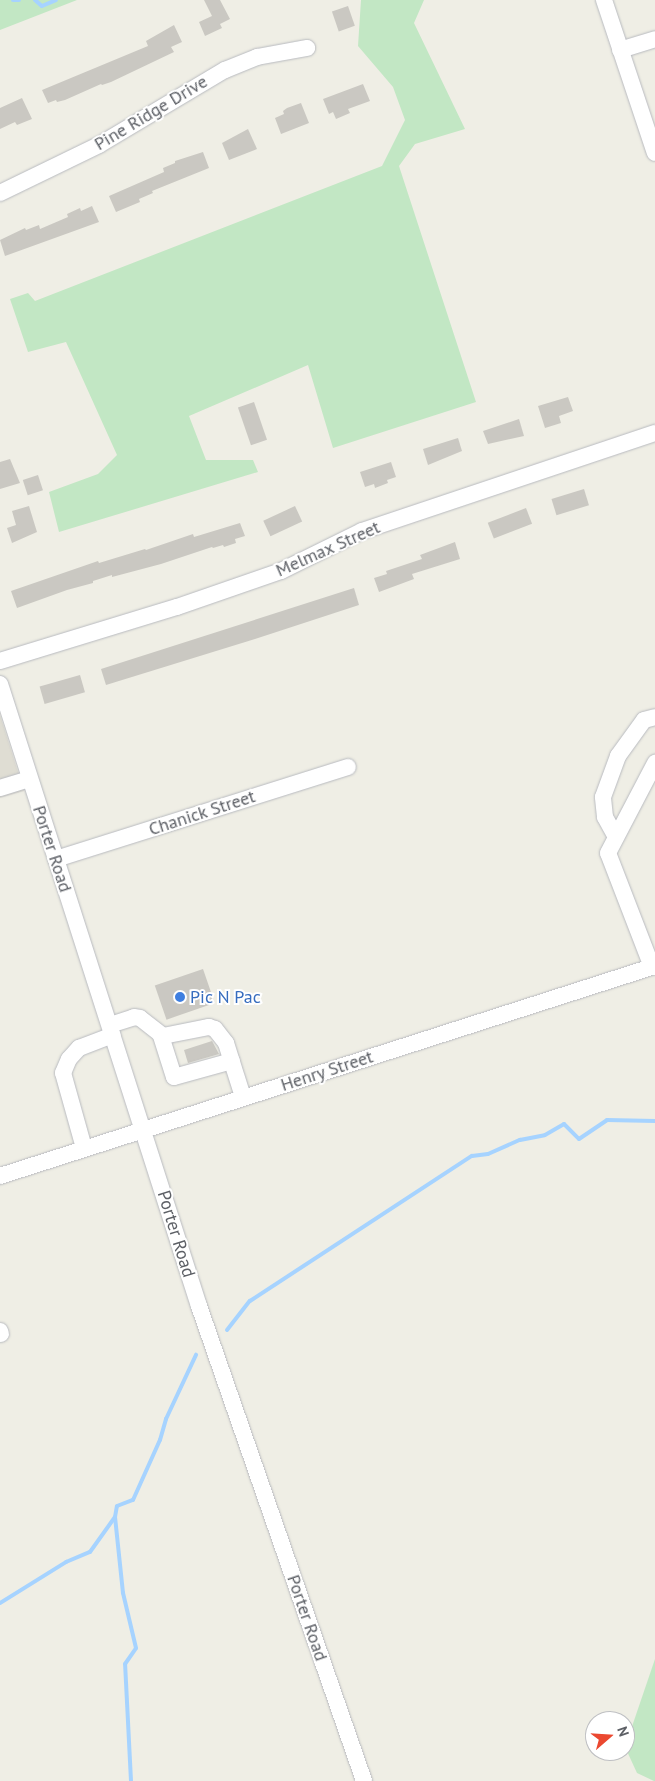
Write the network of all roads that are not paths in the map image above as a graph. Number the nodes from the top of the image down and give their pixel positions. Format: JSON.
{"nodes":[{"id":1,"x":604,"y":0,"type":"edge"},
{"id":2,"x":655,"y":39,"type":"edge"},
{"id":3,"x":307,"y":48,"type":"dead end"},
{"id":4,"x":620,"y":50,"type":"junction"},
{"id":5,"x":655,"y":153,"type":"edge"},
{"id":6,"x":0,"y":193,"type":"edge"},
{"id":7,"x":655,"y":433,"type":"edge"},
{"id":8,"x":0,"y":661,"type":"edge"},
{"id":9,"x":0,"y":684,"type":"edge"},
{"id":10,"x":4,"y":708,"type":"edge"},
{"id":11,"x":655,"y":717,"type":"edge"},
{"id":12,"x":655,"y":763,"type":"edge"},
{"id":13,"x":348,"y":767,"type":"dead end"},
{"id":14,"x":30,"y":779,"type":"junction"},
{"id":15,"x":0,"y":788,"type":"edge"},
{"id":16,"x":616,"y":837,"type":"junction"},
{"id":17,"x":56,"y":859,"type":"junction"},
{"id":18,"x":653,"y":967,"type":"edge"},
{"id":19,"x":112,"y":1030,"type":"junction"},
{"id":20,"x":161,"y":1036,"type":"junction"},
{"id":21,"x":232,"y":1061,"type":"junction"},
{"id":22,"x":243,"y":1097,"type":"junction"},
{"id":23,"x":144,"y":1129,"type":"junction"},
{"id":24,"x":84,"y":1148,"type":"junction"},
{"id":25,"x":0,"y":1176,"type":"edge"},
{"id":26,"x":364,"y":1781,"type":"edge"}],
"edges":[{"from":1,"to":4,"type":"street"},
{"from":2,"to":4,"type":"street"},
{"from":3,"to":6,"type":"street","name":"Pine Ridge Drive"},
{"from":4,"to":5,"type":"street"},
{"from":7,"to":8,"type":"street","name":"Melmax Street"},
{"from":9,"to":10,"type":"street","name":"Porter Road"},
{"from":10,"to":14,"type":"street","name":"Porter Road"},
{"from":11,"to":16,"type":"street"},
{"from":12,"to":16,"type":"street"},
{"from":13,"to":17,"type":"street","name":"Chanick Street"},
{"from":14,"to":15,"type":"street"},
{"from":14,"to":17,"type":"street","name":"Porter Road"},
{"from":16,"to":18,"type":"street"},
{"from":17,"to":19,"type":"street","name":"Porter Road"},
{"from":18,"to":22,"type":"street","name":"Henry Street"},
{"from":19,"to":20,"type":"street"},
{"from":19,"to":23,"type":"street","name":"Porter Road"},
{"from":19,"to":24,"type":"street"},
{"from":20,"to":21,"type":"street"},
{"from":20,"to":21,"type":"street"},
{"from":21,"to":22,"type":"street"},
{"from":22,"to":23,"type":"street","name":"Henry Street"},
{"from":23,"to":24,"type":"street","name":"Henry Street"},
{"from":23,"to":26,"type":"street","name":"Porter Road"},
{"from":24,"to":25,"type":"street","name":"Henry Street"}]}
